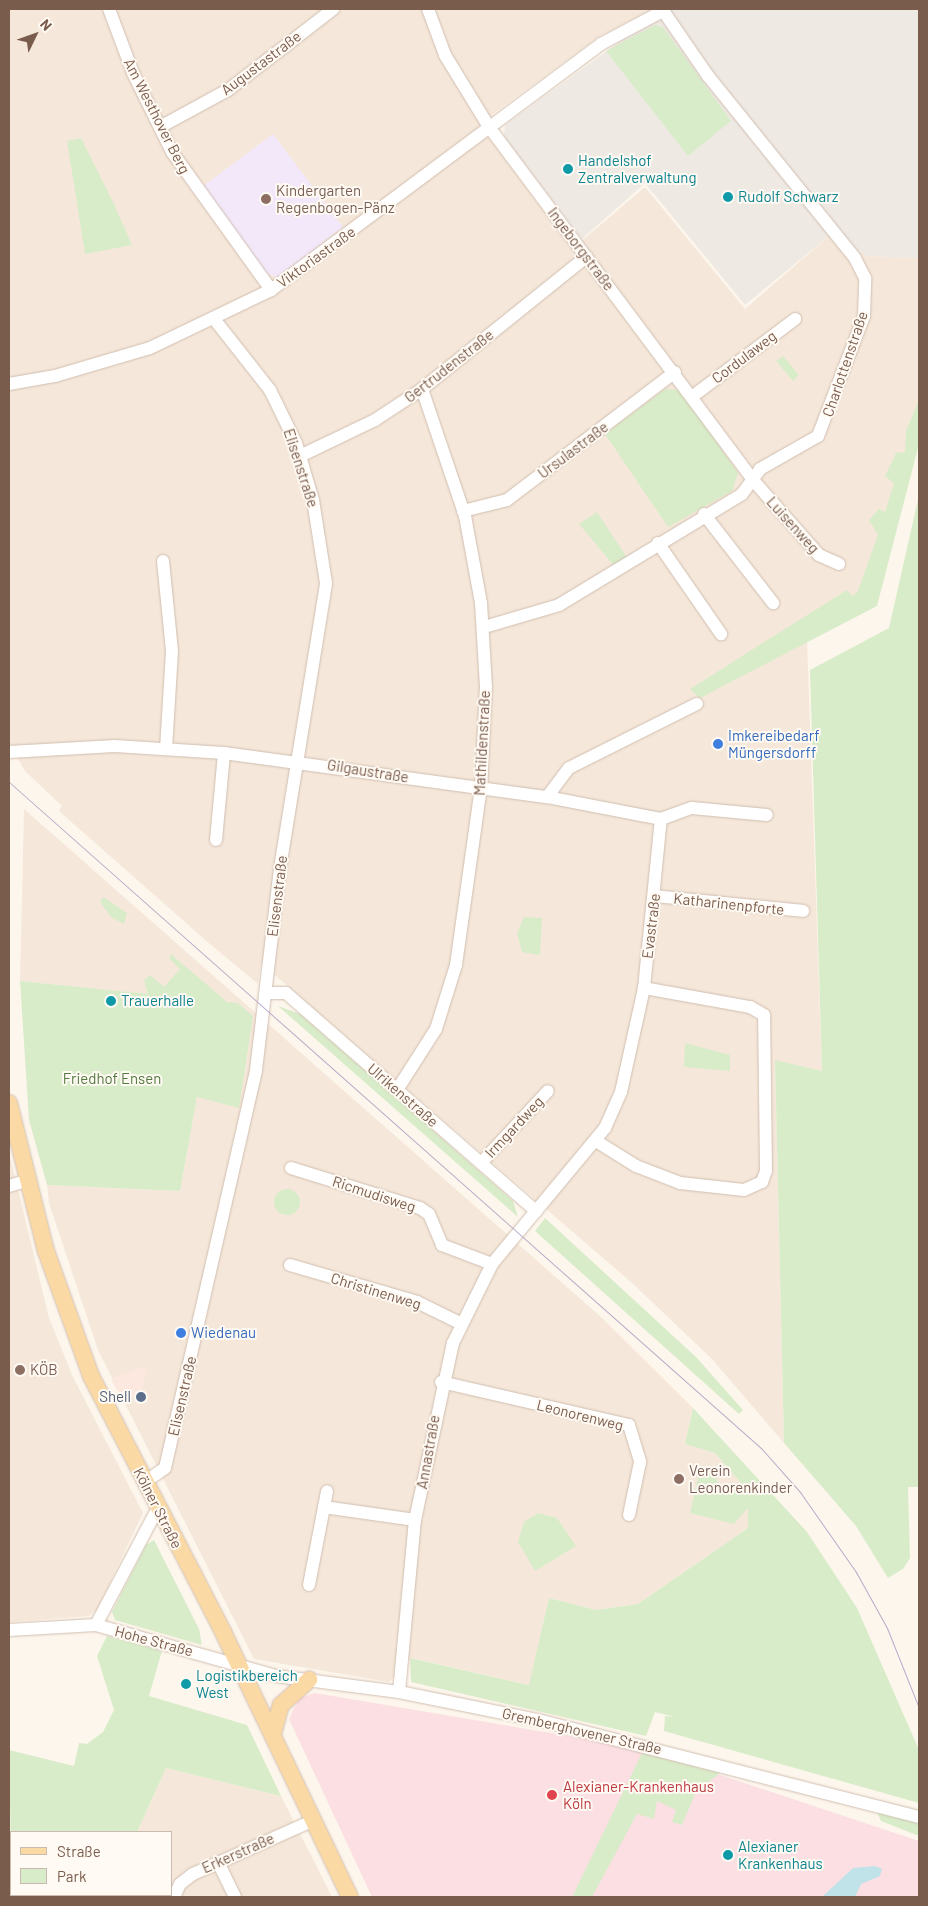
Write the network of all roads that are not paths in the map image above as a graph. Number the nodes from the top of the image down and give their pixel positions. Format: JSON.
{"nodes":[{"id":1,"x":109,"y":9,"type":"edge"},
{"id":2,"x":333,"y":9,"type":"edge"},
{"id":3,"x":428,"y":9,"type":"edge"},
{"id":4,"x":663,"y":10,"type":"edge"},
{"id":5,"x":160,"y":127,"type":"junction"},
{"id":6,"x":489,"y":127,"type":"junction"},
{"id":7,"x":586,"y":257,"type":"junction"},
{"id":8,"x":271,"y":290,"type":"junction"},
{"id":9,"x":794,"y":319,"type":"dead end"},
{"id":10,"x":216,"y":320,"type":"junction"},
{"id":11,"x":675,"y":372,"type":"junction"},
{"id":12,"x":9,"y":384,"type":"edge"},
{"id":13,"x":422,"y":389,"type":"junction"},
{"id":14,"x":693,"y":396,"type":"junction"},
{"id":15,"x":300,"y":456,"type":"junction"},
{"id":16,"x":752,"y":479,"type":"junction"},
{"id":17,"x":463,"y":511,"type":"junction"},
{"id":18,"x":704,"y":514,"type":"junction"},
{"id":19,"x":658,"y":542,"type":"junction"},
{"id":20,"x":163,"y":561,"type":"dead end"},
{"id":21,"x":839,"y":564,"type":"dead end"},
{"id":22,"x":773,"y":604,"type":"dead end"},
{"id":23,"x":484,"y":627,"type":"junction"},
{"id":24,"x":721,"y":634,"type":"dead end"},
{"id":25,"x":697,"y":704,"type":"dead end"},
{"id":26,"x":166,"y":749,"type":"junction"},
{"id":27,"x":9,"y":752,"type":"edge"},
{"id":28,"x":224,"y":753,"type":"junction"},
{"id":29,"x":295,"y":760,"type":"junction"},
{"id":30,"x":481,"y":788,"type":"junction"},
{"id":31,"x":547,"y":797,"type":"junction"},
{"id":32,"x":767,"y":815,"type":"dead end"},
{"id":33,"x":661,"y":819,"type":"junction"},
{"id":34,"x":216,"y":840,"type":"dead end"},
{"id":35,"x":654,"y":896,"type":"junction"},
{"id":36,"x":803,"y":911,"type":"dead end"},
{"id":37,"x":644,"y":988,"type":"junction"},
{"id":38,"x":266,"y":993,"type":"junction"},
{"id":39,"x":397,"y":1090,"type":"junction"},
{"id":40,"x":548,"y":1091,"type":"dead end"},
{"id":41,"x":9,"y":1103,"type":"edge"},
{"id":42,"x":596,"y":1141,"type":"junction"},
{"id":43,"x":481,"y":1163,"type":"junction"},
{"id":44,"x":291,"y":1168,"type":"dead end"},
{"id":45,"x":25,"y":1181,"type":"junction"},
{"id":46,"x":9,"y":1186,"type":"edge"},
{"id":47,"x":536,"y":1211,"type":"junction"},
{"id":48,"x":518,"y":1232,"type":"joint"},
{"id":49,"x":492,"y":1264,"type":"junction"},
{"id":50,"x":290,"y":1265,"type":"dead end"},
{"id":51,"x":460,"y":1323,"type":"junction"},
{"id":52,"x":441,"y":1382,"type":"junction"},
{"id":53,"x":145,"y":1482,"type":"junction"},
{"id":54,"x":327,"y":1490,"type":"dead end"},
{"id":55,"x":158,"y":1508,"type":"junction"},
{"id":56,"x":324,"y":1508,"type":"junction"},
{"id":57,"x":629,"y":1515,"type":"dead end"},
{"id":58,"x":416,"y":1520,"type":"junction"},
{"id":59,"x":309,"y":1585,"type":"dead end"},
{"id":60,"x":96,"y":1625,"type":"junction"},
{"id":61,"x":9,"y":1630,"type":"edge"},
{"id":62,"x":240,"y":1668,"type":"junction"},
{"id":63,"x":309,"y":1680,"type":"junction"},
{"id":64,"x":399,"y":1692,"type":"junction"},
{"id":65,"x":273,"y":1734,"type":"junction"},
{"id":66,"x":919,"y":1817,"type":"edge"},
{"id":67,"x":312,"y":1821,"type":"junction"},
{"id":68,"x":218,"y":1862,"type":"junction"},
{"id":69,"x":174,"y":1897,"type":"edge"},
{"id":70,"x":235,"y":1897,"type":"edge"},
{"id":71,"x":350,"y":1897,"type":"edge"}],
"edges":[{"from":1,"to":5,"type":"street","name":"Am Westhover Berg"},
{"from":2,"to":5,"type":"street","name":"Augustastraße"},
{"from":3,"to":6,"type":"street","name":"Ingeborgstraße"},
{"from":4,"to":6,"type":"street","name":"Viktoriastraße"},
{"from":4,"to":16,"type":"street","name":"Charlottenstraße"},
{"from":5,"to":8,"type":"street","name":"Am Westhover Berg"},
{"from":6,"to":7,"type":"street","name":"Ingeborgstraße"},
{"from":6,"to":8,"type":"street","name":"Viktoriastraße"},
{"from":7,"to":11,"type":"street","name":"Ingeborgstraße"},
{"from":7,"to":13,"type":"street","name":"Gertrudenstraße"},
{"from":8,"to":10,"type":"street","name":"Viktoriastraße"},
{"from":9,"to":14,"type":"street","name":"Cordulaweg"},
{"from":10,"to":12,"type":"street","name":"Viktoriastraße"},
{"from":10,"to":15,"type":"street","name":"Elisenstraße"},
{"from":11,"to":14,"type":"street","name":"Ingeborgstraße"},
{"from":11,"to":17,"type":"street","name":"Ursulastraße"},
{"from":13,"to":15,"type":"street","name":"Gertrudenstraße"},
{"from":13,"to":17,"type":"street","name":"Mathildenstraße"},
{"from":14,"to":16,"type":"street","name":"Ingeborgstraße"},
{"from":15,"to":29,"type":"street","name":"Elisenstraße"},
{"from":16,"to":18,"type":"street","name":"Charlottenstraße"},
{"from":16,"to":21,"type":"street","name":"Luisenweg"},
{"from":17,"to":23,"type":"street","name":"Mathildenstraße"},
{"from":18,"to":19,"type":"street","name":"Charlottenstraße"},
{"from":18,"to":22,"type":"street"},
{"from":19,"to":23,"type":"street","name":"Charlottenstraße"},
{"from":19,"to":24,"type":"street"},
{"from":20,"to":26,"type":"street"},
{"from":23,"to":30,"type":"street","name":"Mathildenstraße"},
{"from":25,"to":31,"type":"street"},
{"from":26,"to":27,"type":"street","name":"Gilgaustraße"},
{"from":26,"to":28,"type":"street","name":"Gilgaustraße"},
{"from":28,"to":29,"type":"street","name":"Gilgaustraße"},
{"from":28,"to":34,"type":"street"},
{"from":29,"to":30,"type":"street","name":"Gilgaustraße"},
{"from":29,"to":38,"type":"street","name":"Elisenstraße"},
{"from":30,"to":31,"type":"street","name":"Gilgaustraße"},
{"from":30,"to":39,"type":"street","name":"Mathildenstraße"},
{"from":31,"to":33,"type":"street"},
{"from":32,"to":33,"type":"street"},
{"from":33,"to":35,"type":"street","name":"Evastraße"},
{"from":35,"to":36,"type":"street","name":"Katharinenpforte"},
{"from":35,"to":37,"type":"street","name":"Evastraße"},
{"from":37,"to":42,"type":"street","name":"Evastraße"},
{"from":37,"to":42,"type":"street"},
{"from":38,"to":39,"type":"street","name":"Ulrikenstraße"},
{"from":38,"to":53,"type":"street","name":"Elisenstraße"},
{"from":39,"to":43,"type":"street","name":"Ulrikenstraße"},
{"from":40,"to":43,"type":"street","name":"Irmgardweg"},
{"from":41,"to":45,"type":"main road","name":"Kölner Straße"},
{"from":42,"to":47,"type":"street","name":"Evastraße"},
{"from":43,"to":47,"type":"street","name":"Ulrikenstraße"},
{"from":44,"to":49,"type":"street","name":"Ricmudisweg"},
{"from":45,"to":46,"type":"street"},
{"from":45,"to":53,"type":"main road","name":"Kölner Straße"},
{"from":47,"to":48,"type":"street","name":"Evastraße"},
{"from":48,"to":49,"type":"street","name":"Annastraße"},
{"from":49,"to":51,"type":"street","name":"Annastraße"},
{"from":50,"to":51,"type":"street","name":"Christinenweg"},
{"from":51,"to":52,"type":"street","name":"Annastraße"},
{"from":52,"to":57,"type":"street","name":"Leonorenweg"},
{"from":52,"to":58,"type":"street","name":"Annastraße"},
{"from":53,"to":55,"type":"main road","name":"Kölner Straße"},
{"from":54,"to":56,"type":"street"},
{"from":55,"to":60,"type":"street","name":"Hohe Straße"},
{"from":55,"to":62,"type":"main road","name":"Kölner Straße"},
{"from":56,"to":58,"type":"street"},
{"from":56,"to":59,"type":"street"},
{"from":58,"to":64,"type":"street","name":"Annastraße"},
{"from":60,"to":61,"type":"street","name":"Hohe Straße"},
{"from":60,"to":62,"type":"street","name":"Hohe Straße"},
{"from":62,"to":63,"type":"street","name":"Gremberghovener Straße"},
{"from":62,"to":65,"type":"main road","name":"Kölner Straße"},
{"from":63,"to":64,"type":"street","name":"Gremberghovener Straße"},
{"from":63,"to":65,"type":"main road"},
{"from":64,"to":66,"type":"street","name":"Gremberghovener Straße"},
{"from":65,"to":67,"type":"main road","name":"Kölner Straße"},
{"from":67,"to":68,"type":"street","name":"Erkerstraße"},
{"from":67,"to":71,"type":"main road","name":"Kölner Straße"},
{"from":68,"to":69,"type":"street","name":"Erkerstraße"},
{"from":68,"to":70,"type":"street"}]}
